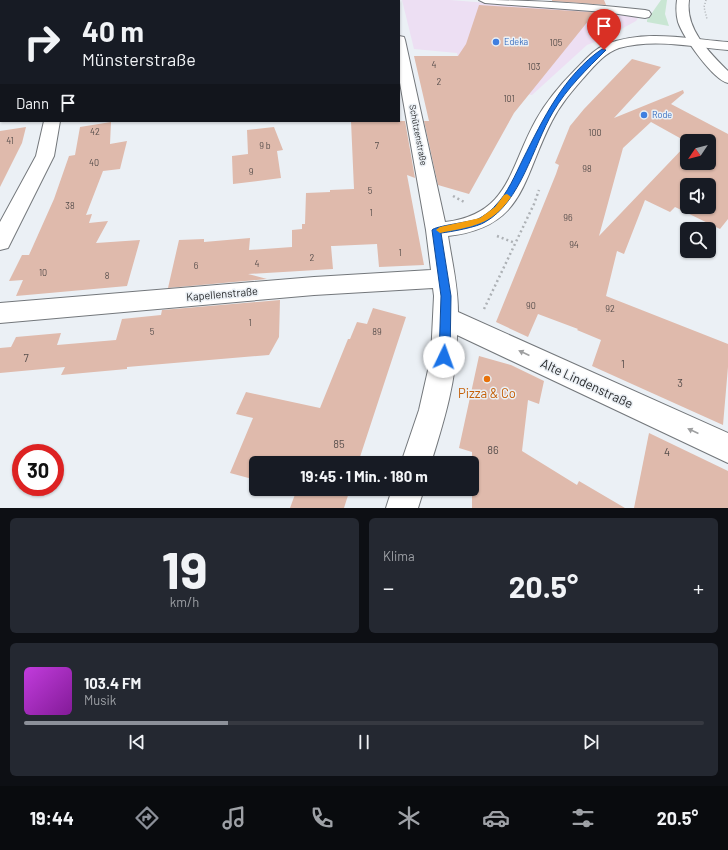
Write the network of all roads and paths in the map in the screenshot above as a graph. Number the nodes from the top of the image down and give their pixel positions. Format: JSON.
{"nodes":[{"id":1,"x":485,"y":0,"type":"edge"},
{"id":2,"x":683,"y":0,"type":"edge"},
{"id":3,"x":706,"y":0,"type":"edge"},
{"id":4,"x":645,"y":14,"type":"dead end"},
{"id":5,"x":707,"y":22,"type":"dead end"},
{"id":6,"x":697,"y":44,"type":"junction"},
{"id":7,"x":400,"y":45,"type":"edge"},
{"id":8,"x":728,"y":46,"type":"edge"},
{"id":9,"x":728,"y":79,"type":"edge"},
{"id":10,"x":52,"y":122,"type":"edge"},
{"id":11,"x":539,"y":190,"type":"dead end"},
{"id":12,"x":7,"y":213,"type":"edge"},
{"id":13,"x":436,"y":230,"type":"junction"},
{"id":14,"x":0,"y":242,"type":"edge"},
{"id":15,"x":444,"y":278,"type":"junction"},
{"id":16,"x":0,"y":313,"type":"edge"},
{"id":17,"x":446,"y":318,"type":"junction"},
{"id":18,"x":473,"y":330,"type":"junction"},
{"id":19,"x":728,"y":448,"type":"edge"},
{"id":20,"x":418,"y":456,"type":"edge"},
{"id":21,"x":406,"y":496,"type":"edge"},
{"id":22,"x":402,"y":508,"type":"edge"}],
"edges":[{"from":1,"to":4,"type":"street"},
{"from":2,"to":6,"type":"street"},
{"from":3,"to":5,"type":"path"},
{"from":6,"to":8,"type":"street"},
{"from":6,"to":9,"type":"street"},
{"from":6,"to":13,"type":"street"},
{"from":7,"to":13,"type":"street","name":"Schützenstraße"},
{"from":10,"to":12,"type":"street"},
{"from":11,"to":18,"type":"path"},
{"from":12,"to":14,"type":"street"},
{"from":13,"to":15,"type":"street","name":"Schützenstraße"},
{"from":15,"to":16,"type":"street","name":"Kapellenstraße"},
{"from":15,"to":17,"type":"street","name":"Schützenstraße"},
{"from":17,"to":18,"type":"street","name":"Alte Lindenstraße"},
{"from":17,"to":20,"type":"street","name":"Schützenstraße"},
{"from":19,"to":18,"type":"street","name":"Alte Lindenstraße","one_way":true},
{"from":21,"to":22,"type":"street"}]}
